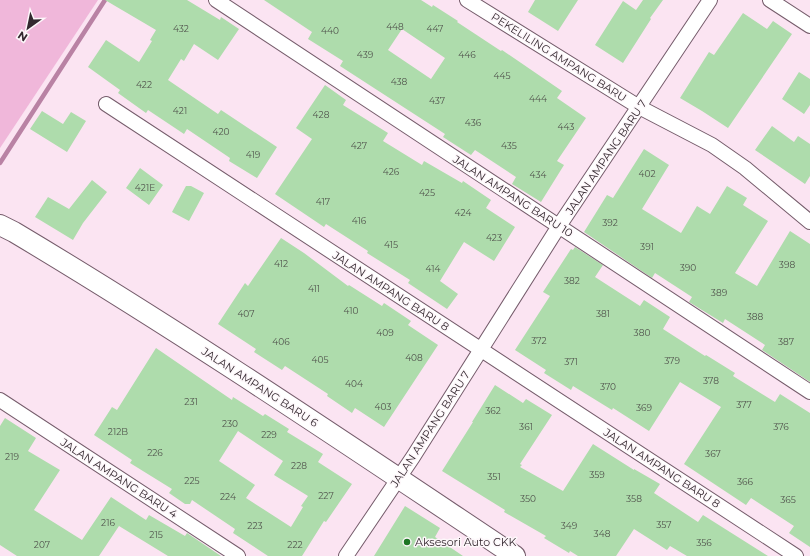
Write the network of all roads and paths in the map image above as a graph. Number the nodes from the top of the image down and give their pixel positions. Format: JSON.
{"nodes":[{"id":1,"x":216,"y":0,"type":"edge"},
{"id":2,"x":467,"y":0,"type":"edge"},
{"id":3,"x":710,"y":0,"type":"edge"},
{"id":4,"x":770,"y":0,"type":"edge"},
{"id":5,"x":810,"y":26,"type":"edge"},
{"id":6,"x":106,"y":104,"type":"dead end"},
{"id":7,"x":639,"y":107,"type":"junction"},
{"id":8,"x":810,"y":222,"type":"edge"},
{"id":9,"x":0,"y":225,"type":"edge"},
{"id":10,"x":559,"y":226,"type":"junction"},
{"id":11,"x":481,"y":350,"type":"junction"},
{"id":12,"x":810,"y":392,"type":"edge"},
{"id":13,"x":0,"y":400,"type":"edge"},
{"id":14,"x":398,"y":478,"type":"junction"},
{"id":15,"x":238,"y":556,"type":"edge"},
{"id":16,"x":346,"y":556,"type":"edge"},
{"id":17,"x":516,"y":556,"type":"edge"},
{"id":18,"x":796,"y":556,"type":"edge"}],
"edges":[{"from":1,"to":10,"type":"street","name":"JALAN AMPANG BARU 10"},
{"from":2,"to":7,"type":"street","name":"PEKELILING AMPANG BARU"},
{"from":3,"to":7,"type":"street","name":"JALAN AMPANG BARU 7"},
{"from":4,"to":5,"type":"street"},
{"from":6,"to":11,"type":"street","name":"JALAN AMPANG BARU 8"},
{"from":7,"to":8,"type":"street","name":"PEKELILING AMPANG BARU"},
{"from":7,"to":10,"type":"street","name":"JALAN AMPANG BARU 7"},
{"from":9,"to":14,"type":"main road","name":"JALAN AMPANG BARU 6"},
{"from":10,"to":11,"type":"street","name":"JALAN AMPANG BARU 7"},
{"from":10,"to":12,"type":"street","name":"JALAN AMPANG BARU 10"},
{"from":11,"to":14,"type":"street","name":"JALAN AMPANG BARU 7"},
{"from":11,"to":18,"type":"street","name":"JALAN AMPANG BARU 8"},
{"from":13,"to":15,"type":"street","name":"JALAN AMPANG BARU 4"},
{"from":14,"to":16,"type":"street","name":"JALAN AMPANG BARU 7"},
{"from":14,"to":17,"type":"main road","name":"JALAN AMPANG BARU 6"}]}
